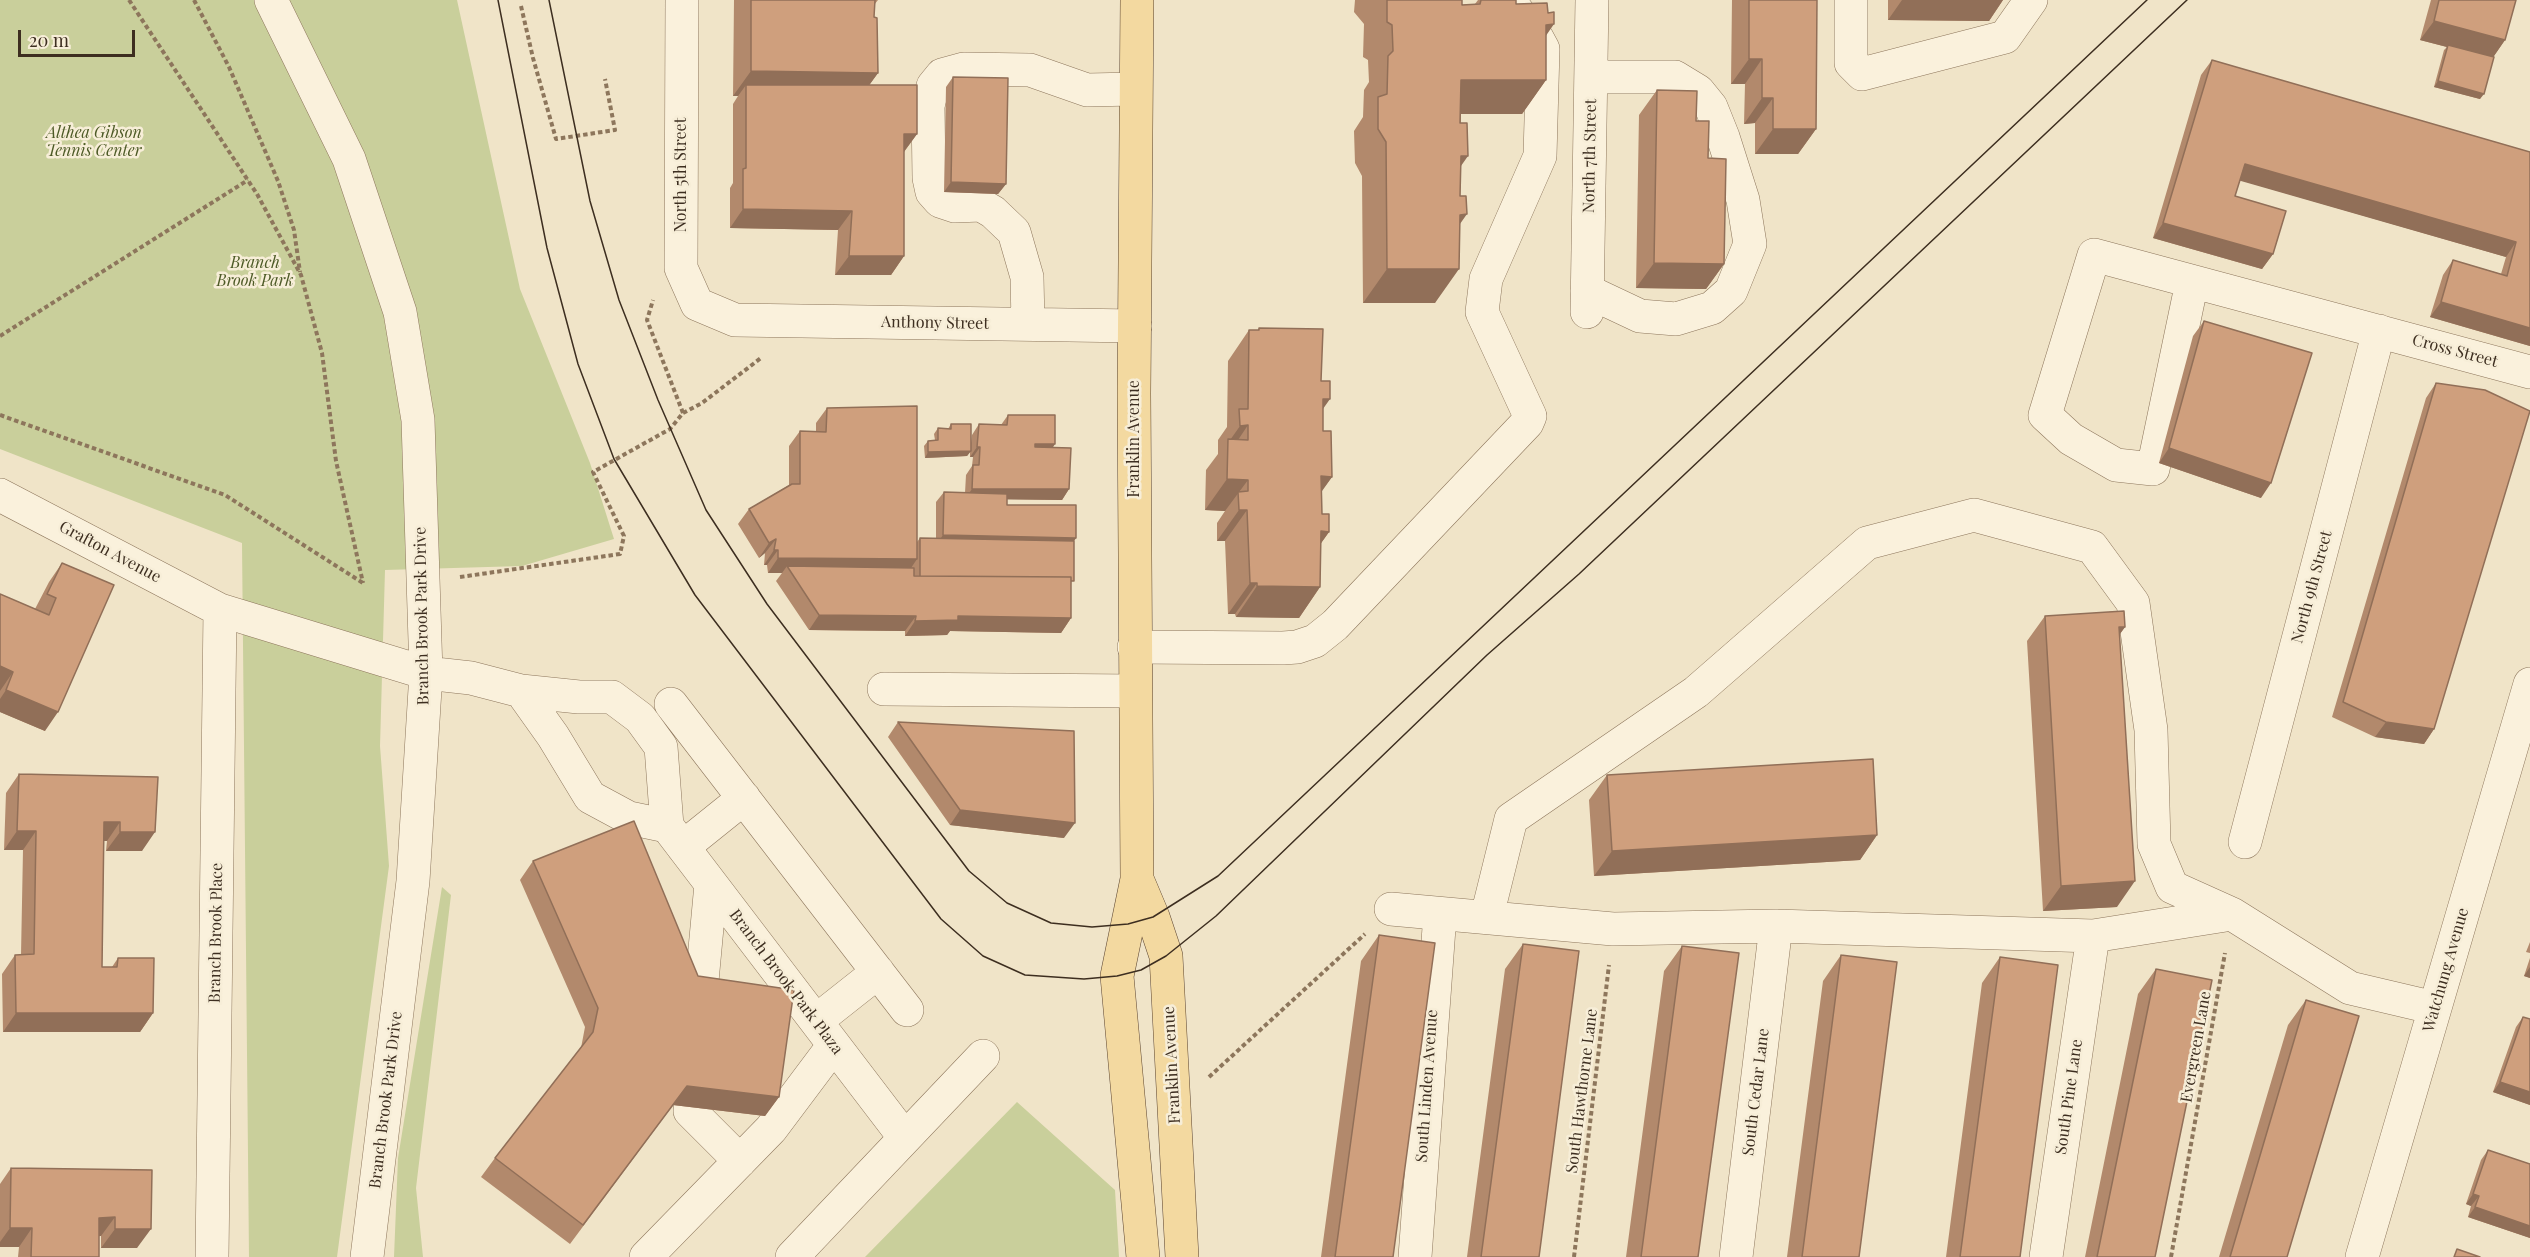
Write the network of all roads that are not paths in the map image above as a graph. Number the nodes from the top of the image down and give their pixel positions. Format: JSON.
{"nodes":[{"id":1,"x":271,"y":0,"type":"edge"},
{"id":2,"x":682,"y":0,"type":"edge"},
{"id":3,"x":1137,"y":0,"type":"edge"},
{"id":4,"x":1509,"y":0,"type":"edge"},
{"id":5,"x":1592,"y":0,"type":"edge"},
{"id":6,"x":1851,"y":0,"type":"edge"},
{"id":7,"x":2031,"y":0,"type":"edge"},
{"id":8,"x":1591,"y":77,"type":"junction"},
{"id":9,"x":1135,"y":89,"type":"junction"},
{"id":10,"x":2192,"y":282,"type":"junction"},
{"id":11,"x":735,"y":320,"type":"joint"},
{"id":12,"x":1028,"y":324,"type":"junction"},
{"id":13,"x":1135,"y":326,"type":"junction"},
{"id":14,"x":2379,"y":332,"type":"junction"},
{"id":15,"x":2530,"y":372,"type":"edge"},
{"id":16,"x":0,"y":495,"type":"edge"},
{"id":17,"x":220,"y":610,"type":"junction"},
{"id":18,"x":1134,"y":647,"type":"junction"},
{"id":19,"x":426,"y":673,"type":"junction"},
{"id":20,"x":2530,"y":684,"type":"edge"},
{"id":21,"x":884,"y":689,"type":"dead end"},
{"id":22,"x":521,"y":691,"type":"junction"},
{"id":23,"x":1135,"y":691,"type":"junction"},
{"id":24,"x":671,"y":704,"type":"dead end"},
{"id":25,"x":744,"y":798,"type":"junction"},
{"id":26,"x":675,"y":837,"type":"junction"},
{"id":27,"x":2245,"y":842,"type":"dead end"},
{"id":28,"x":1137,"y":879,"type":"junction"},
{"id":29,"x":711,"y":884,"type":"junction"},
{"id":30,"x":1391,"y":909,"type":"road end"},
{"id":31,"x":1440,"y":914,"type":"junction"},
{"id":32,"x":2232,"y":914,"type":"junction"},
{"id":33,"x":1486,"y":916,"type":"junction"},
{"id":34,"x":1776,"y":926,"type":"junction"},
{"id":35,"x":2093,"y":936,"type":"junction"},
{"id":36,"x":878,"y":972,"type":"junction"},
{"id":37,"x":2435,"y":1008,"type":"junction"},
{"id":38,"x":908,"y":1010,"type":"dead end"},
{"id":39,"x":825,"y":1033,"type":"junction"},
{"id":40,"x":983,"y":1056,"type":"dead end"},
{"id":41,"x":905,"y":1138,"type":"junction"},
{"id":42,"x":740,"y":1161,"type":"junction"},
{"id":43,"x":212,"y":1257,"type":"edge"},
{"id":44,"x":367,"y":1257,"type":"edge"},
{"id":45,"x":646,"y":1257,"type":"edge"},
{"id":46,"x":792,"y":1257,"type":"edge"},
{"id":47,"x":1143,"y":1257,"type":"edge"},
{"id":48,"x":1182,"y":1257,"type":"edge"},
{"id":49,"x":1415,"y":1257,"type":"edge"},
{"id":50,"x":1736,"y":1257,"type":"edge"},
{"id":51,"x":2046,"y":1257,"type":"edge"},
{"id":52,"x":2362,"y":1257,"type":"edge"}],
"edges":[{"from":1,"to":19,"type":"street","name":"Branch Brook Park Drive"},
{"from":2,"to":11,"type":"street","name":"North 5th Street"},
{"from":3,"to":9,"type":"main road","name":"Franklin Avenue"},
{"from":4,"to":18,"type":"street"},
{"from":5,"to":8,"type":"street","name":"North 7th Street"},
{"from":6,"to":7,"type":"street"},
{"from":8,"to":8,"type":"street","name":"North 7th Street"},
{"from":9,"to":12,"type":"street"},
{"from":9,"to":13,"type":"main road","name":"Franklin Avenue"},
{"from":10,"to":10,"type":"street","name":"Cross Street"},
{"from":10,"to":14,"type":"street","name":"Cross Street"},
{"from":11,"to":12,"type":"street","name":"Anthony Street"},
{"from":12,"to":13,"type":"street","name":"Anthony Street"},
{"from":13,"to":18,"type":"main road","name":"Franklin Avenue"},
{"from":14,"to":15,"type":"street","name":"Cross Street"},
{"from":14,"to":27,"type":"street","name":"North 9th Street"},
{"from":16,"to":17,"type":"street","name":"Grafton Avenue"},
{"from":17,"to":19,"type":"street","name":"Grafton Avenue"},
{"from":17,"to":43,"type":"street","name":"Branch Brook Place"},
{"from":18,"to":23,"type":"main road","name":"Franklin Avenue"},
{"from":19,"to":22,"type":"street"},
{"from":19,"to":44,"type":"street","name":"Branch Brook Park Drive"},
{"from":20,"to":37,"type":"street","name":"Watchung Avenue"},
{"from":21,"to":23,"type":"street"},
{"from":22,"to":26,"type":"street"},
{"from":22,"to":26,"type":"street"},
{"from":23,"to":28,"type":"main road","name":"Franklin Avenue"},
{"from":24,"to":25,"type":"street"},
{"from":25,"to":26,"type":"street"},
{"from":25,"to":36,"type":"street"},
{"from":26,"to":29,"type":"street","name":"Branch Brook Park Plaza"},
{"from":28,"to":47,"type":"main road","name":"Franklin Avenue"},
{"from":28,"to":48,"type":"main road","name":"Franklin Avenue"},
{"from":29,"to":39,"type":"street","name":"Branch Brook Park Plaza"},
{"from":29,"to":42,"type":"street"},
{"from":30,"to":31,"type":"street"},
{"from":31,"to":33,"type":"street"},
{"from":31,"to":49,"type":"street","name":"South Linden Avenue"},
{"from":32,"to":33,"type":"street"},
{"from":32,"to":35,"type":"street"},
{"from":32,"to":37,"type":"street"},
{"from":33,"to":34,"type":"street"},
{"from":34,"to":35,"type":"street"},
{"from":34,"to":50,"type":"street","name":"South Cedar Lane"},
{"from":35,"to":51,"type":"street","name":"South Pine Lane"},
{"from":36,"to":38,"type":"street"},
{"from":36,"to":39,"type":"street"},
{"from":37,"to":52,"type":"street","name":"Watchung Avenue"},
{"from":39,"to":41,"type":"street","name":"Branch Brook Park Plaza"},
{"from":39,"to":42,"type":"street"},
{"from":40,"to":41,"type":"street"},
{"from":41,"to":46,"type":"street"},
{"from":42,"to":45,"type":"street"}]}
